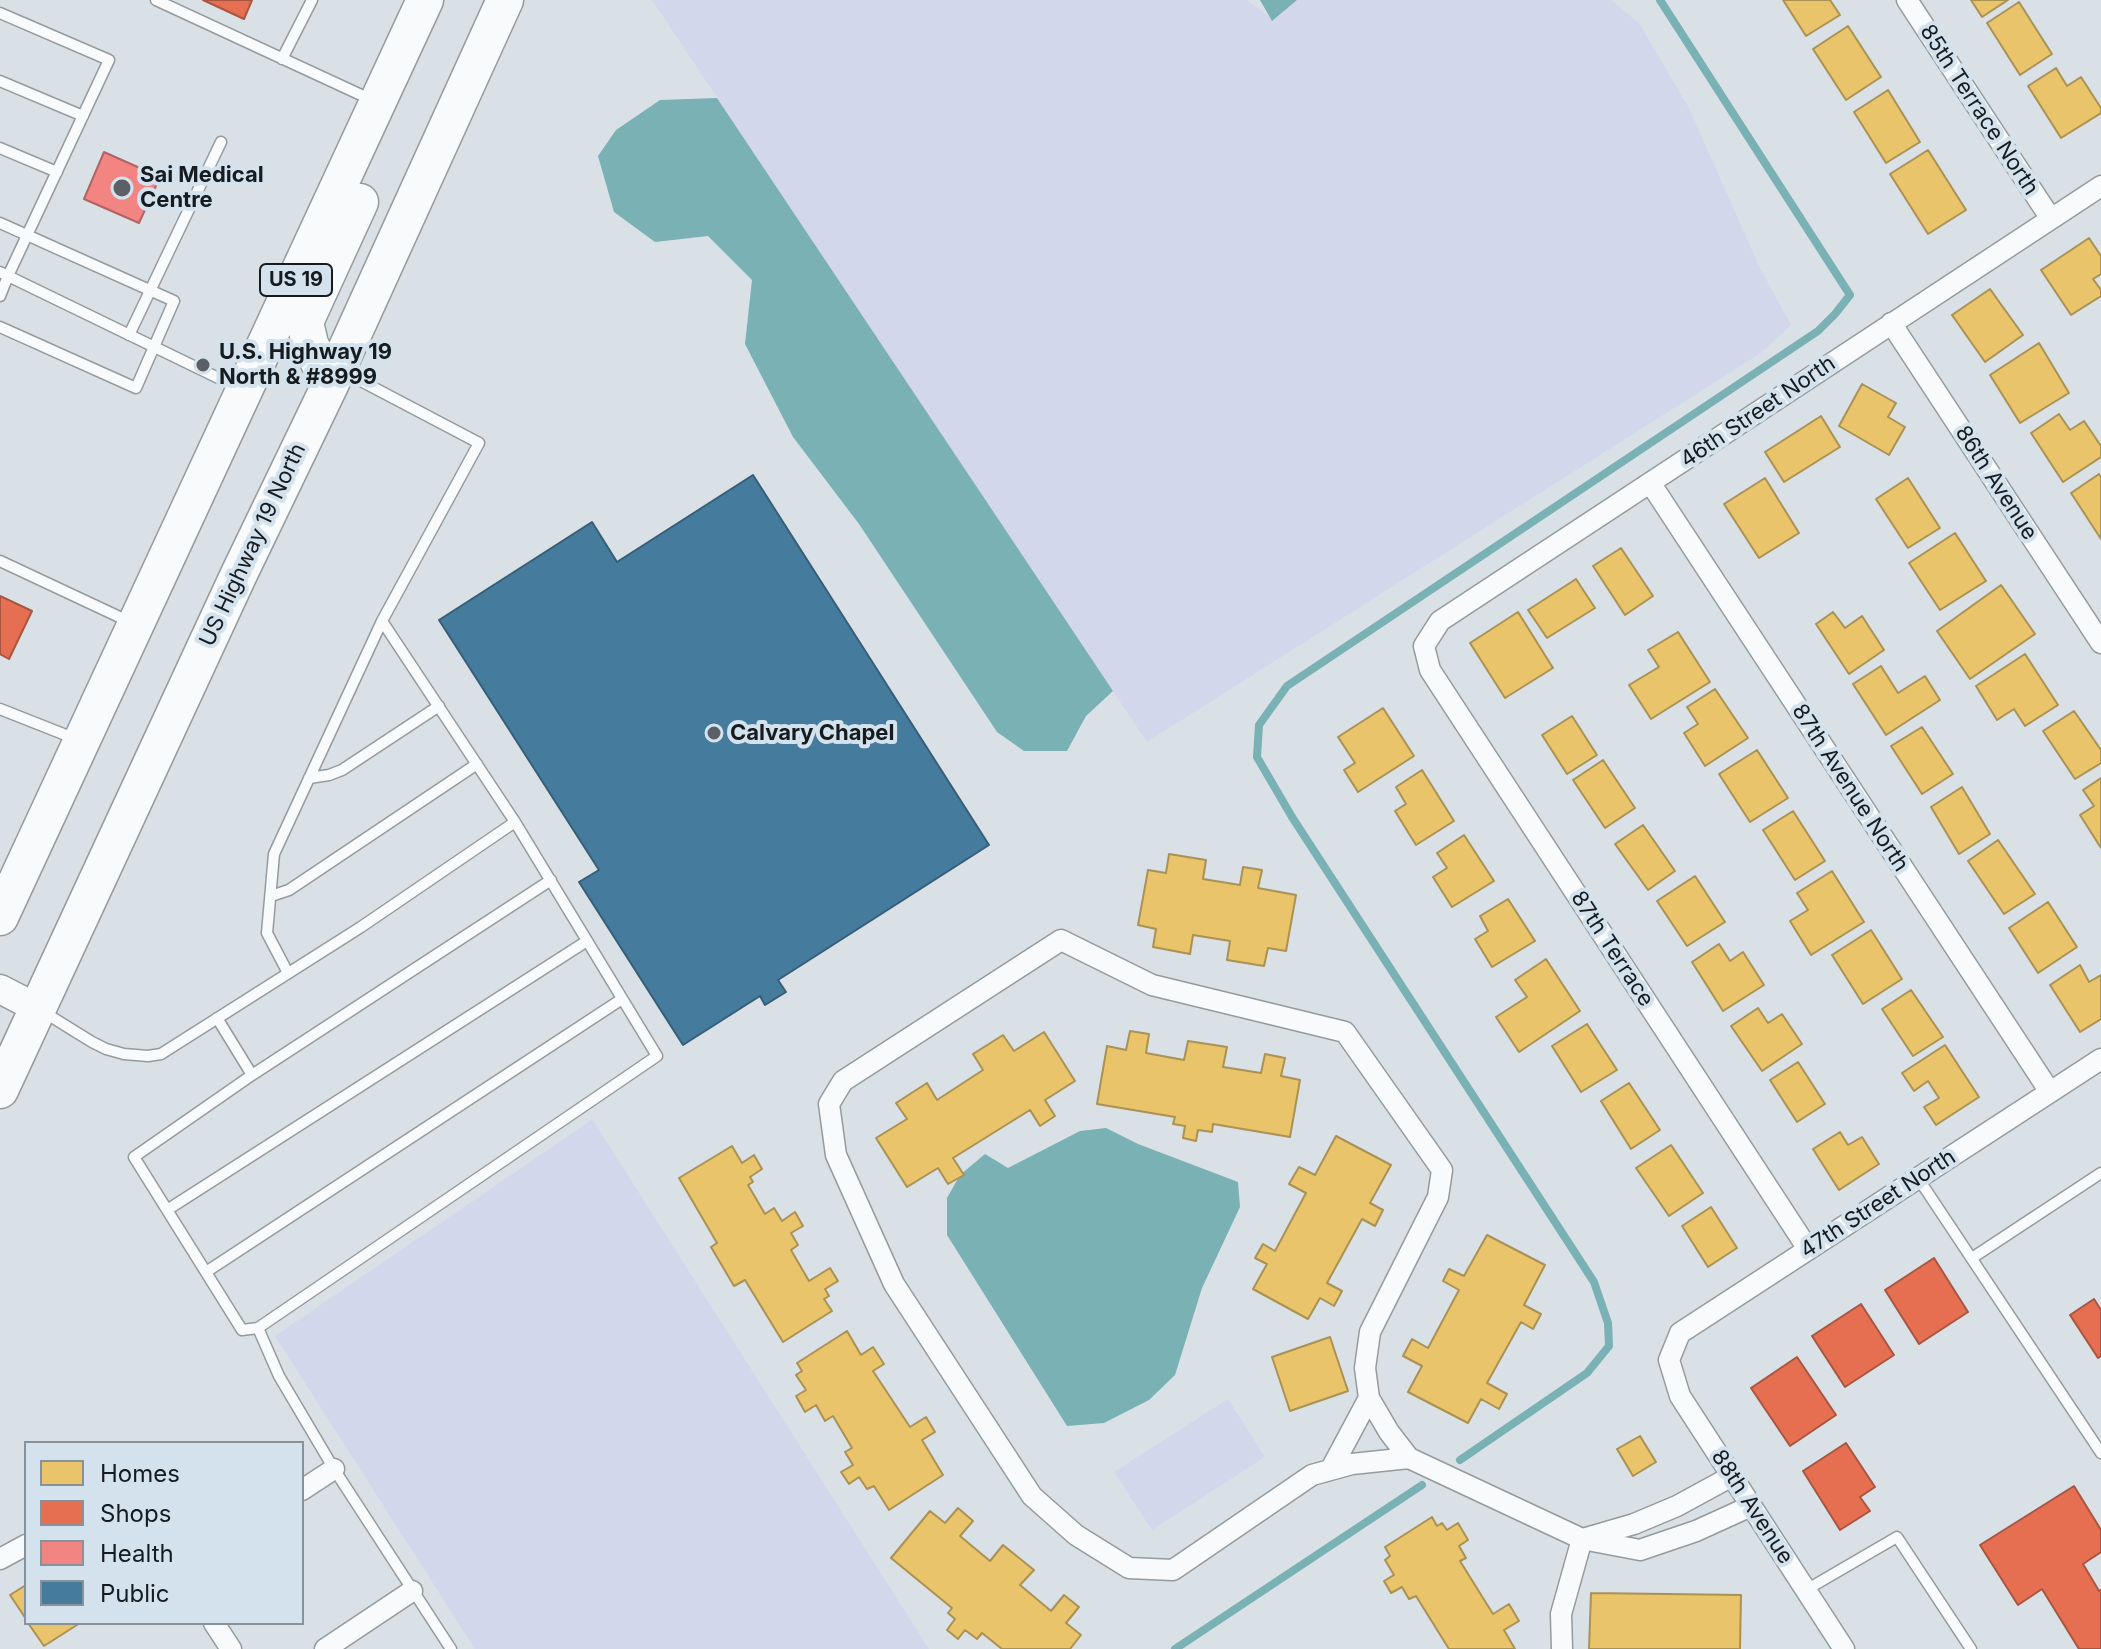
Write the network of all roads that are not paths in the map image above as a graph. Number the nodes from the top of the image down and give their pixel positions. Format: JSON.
{"nodes":[{"id":1,"x":156,"y":0,"type":"edge"},
{"id":2,"x":312,"y":0,"type":"edge"},
{"id":3,"x":425,"y":0,"type":"edge"},
{"id":4,"x":451,"y":0,"type":"edge"},
{"id":5,"x":505,"y":0,"type":"edge"},
{"id":6,"x":1907,"y":0,"type":"edge"},
{"id":7,"x":0,"y":13,"type":"edge"},
{"id":8,"x":282,"y":59,"type":"junction"},
{"id":9,"x":0,"y":81,"type":"edge"},
{"id":10,"x":378,"y":103,"type":"junction"},
{"id":11,"x":83,"y":116,"type":"junction"},
{"id":12,"x":221,"y":142,"type":"dead end"},
{"id":13,"x":0,"y":148,"type":"edge"},
{"id":14,"x":57,"y":172,"type":"junction"},
{"id":15,"x":2101,"y":186,"type":"edge"},
{"id":16,"x":2051,"y":219,"type":"junction"},
{"id":17,"x":0,"y":223,"type":"edge"},
{"id":18,"x":27,"y":235,"type":"junction"},
{"id":19,"x":4,"y":274,"type":"edge"},
{"id":20,"x":150,"y":290,"type":"junction"},
{"id":21,"x":0,"y":296,"type":"edge"},
{"id":22,"x":1891,"y":323,"type":"junction"},
{"id":23,"x":0,"y":327,"type":"edge"},
{"id":24,"x":129,"y":335,"type":"junction"},
{"id":25,"x":154,"y":347,"type":"junction"},
{"id":26,"x":333,"y":376,"type":"junction"},
{"id":27,"x":245,"y":391,"type":"junction"},
{"id":28,"x":1651,"y":484,"type":"junction"},
{"id":29,"x":0,"y":561,"type":"edge"},
{"id":30,"x":382,"y":621,"type":"junction"},
{"id":31,"x":136,"y":625,"type":"junction"},
{"id":32,"x":2101,"y":643,"type":"edge"},
{"id":33,"x":1424,"y":646,"type":"joint"},
{"id":34,"x":439,"y":706,"type":"junction"},
{"id":35,"x":0,"y":709,"type":"edge"},
{"id":36,"x":82,"y":741,"type":"junction"},
{"id":37,"x":477,"y":764,"type":"junction"},
{"id":38,"x":309,"y":778,"type":"junction"},
{"id":39,"x":515,"y":822,"type":"junction"},
{"id":40,"x":551,"y":880,"type":"junction"},
{"id":41,"x":271,"y":896,"type":"junction"},
{"id":42,"x":0,"y":917,"type":"edge"},
{"id":43,"x":587,"y":941,"type":"junction"},
{"id":44,"x":288,"y":973,"type":"junction"},
{"id":45,"x":0,"y":989,"type":"edge"},
{"id":46,"x":622,"y":999,"type":"junction"},
{"id":47,"x":37,"y":1008,"type":"junction"},
{"id":48,"x":217,"y":1018,"type":"junction"},
{"id":49,"x":10,"y":1041,"type":"edge"},
{"id":50,"x":2101,"y":1059,"type":"edge"},
{"id":51,"x":252,"y":1075,"type":"junction"},
{"id":52,"x":0,"y":1090,"type":"edge"},
{"id":53,"x":2050,"y":1092,"type":"junction"},
{"id":54,"x":2101,"y":1173,"type":"edge"},
{"id":55,"x":1918,"y":1178,"type":"junction"},
{"id":56,"x":167,"y":1210,"type":"junction"},
{"id":57,"x":1808,"y":1249,"type":"junction"},
{"id":58,"x":1972,"y":1258,"type":"junction"},
{"id":59,"x":206,"y":1272,"type":"junction"},
{"id":60,"x":258,"y":1328,"type":"junction"},
{"id":61,"x":1669,"y":1360,"type":"joint"},
{"id":62,"x":1369,"y":1398,"type":"junction"},
{"id":63,"x":2101,"y":1453,"type":"edge"},
{"id":64,"x":1409,"y":1458,"type":"junction"},
{"id":65,"x":334,"y":1469,"type":"junction"},
{"id":66,"x":1331,"y":1469,"type":"junction"},
{"id":67,"x":1732,"y":1476,"type":"junction"},
{"id":68,"x":304,"y":1489,"type":"edge"},
{"id":69,"x":1751,"y":1506,"type":"junction"},
{"id":70,"x":1582,"y":1539,"type":"junction"},
{"id":71,"x":24,"y":1546,"type":"edge"},
{"id":72,"x":0,"y":1559,"type":"edge"},
{"id":73,"x":1806,"y":1590,"type":"junction"},
{"id":74,"x":412,"y":1591,"type":"junction"},
{"id":75,"x":215,"y":1625,"type":"edge"},
{"id":76,"x":231,"y":1649,"type":"edge"},
{"id":77,"x":325,"y":1649,"type":"edge"},
{"id":78,"x":451,"y":1649,"type":"edge"},
{"id":79,"x":1562,"y":1649,"type":"edge"},
{"id":80,"x":1844,"y":1649,"type":"edge"},
{"id":81,"x":1971,"y":1649,"type":"edge"}],
"edges":[{"from":1,"to":8,"type":"lane"},
{"from":2,"to":8,"type":"lane"},
{"from":3,"to":10,"type":"highway","number":"US 19"},
{"from":4,"to":26,"type":"highway"},
{"from":5,"to":26,"type":"highway","name":"US Highway 19 North"},
{"from":6,"to":16,"type":"street","name":"85th Terrace North"},
{"from":7,"to":11,"type":"lane"},
{"from":8,"to":10,"type":"lane"},
{"from":9,"to":11,"type":"lane"},
{"from":10,"to":27,"type":"highway","number":"US 19"},
{"from":11,"to":14,"type":"lane"},
{"from":12,"to":20,"type":"lane"},
{"from":13,"to":14,"type":"lane"},
{"from":14,"to":18,"type":"lane"},
{"from":15,"to":16,"type":"street","name":"46th Street North"},
{"from":16,"to":22,"type":"street","name":"46th Street North"},
{"from":17,"to":18,"type":"lane"},
{"from":18,"to":19,"type":"lane"},
{"from":18,"to":20,"type":"lane"},
{"from":19,"to":21,"type":"lane"},
{"from":19,"to":24,"type":"lane"},
{"from":20,"to":24,"type":"lane"},
{"from":20,"to":25,"type":"lane"},
{"from":22,"to":28,"type":"street","name":"46th Street North"},
{"from":22,"to":32,"type":"street","name":"86th Avenue"},
{"from":23,"to":25,"type":"lane"},
{"from":24,"to":25,"type":"lane"},
{"from":25,"to":27,"type":"lane"},
{"from":26,"to":30,"type":"lane"},
{"from":26,"to":47,"type":"highway","name":"US Highway 19 North"},
{"from":27,"to":31,"type":"highway","number":"US 19"},
{"from":28,"to":33,"type":"street","name":"46th Street North"},
{"from":28,"to":53,"type":"street","name":"87th Avenue North"},
{"from":29,"to":31,"type":"lane"},
{"from":30,"to":34,"type":"lane"},
{"from":30,"to":38,"type":"lane"},
{"from":31,"to":36,"type":"highway","number":"US 19"},
{"from":33,"to":57,"type":"street","name":"87th Terrace"},
{"from":34,"to":37,"type":"lane"},
{"from":34,"to":38,"type":"lane"},
{"from":35,"to":36,"type":"lane"},
{"from":36,"to":42,"type":"highway","number":"US 19"},
{"from":37,"to":39,"type":"lane"},
{"from":37,"to":41,"type":"lane"},
{"from":38,"to":41,"type":"lane"},
{"from":39,"to":40,"type":"lane"},
{"from":39,"to":44,"type":"lane"},
{"from":40,"to":43,"type":"lane"},
{"from":40,"to":51,"type":"lane"},
{"from":41,"to":44,"type":"lane"},
{"from":43,"to":46,"type":"lane"},
{"from":43,"to":56,"type":"lane"},
{"from":44,"to":48,"type":"lane"},
{"from":45,"to":47,"type":"street"},
{"from":46,"to":59,"type":"lane"},
{"from":46,"to":60,"type":"lane"},
{"from":47,"to":48,"type":"lane"},
{"from":47,"to":49,"type":"highway","name":"US Highway 19 North"},
{"from":48,"to":51,"type":"lane"},
{"from":49,"to":52,"type":"highway","name":"US Highway 19 North"},
{"from":50,"to":53,"type":"street","name":"47th Street North"},
{"from":51,"to":56,"type":"lane"},
{"from":53,"to":55,"type":"street","name":"47th Street North"},
{"from":54,"to":58,"type":"lane"},
{"from":55,"to":57,"type":"street","name":"47th Street North"},
{"from":55,"to":58,"type":"lane"},
{"from":56,"to":59,"type":"lane"},
{"from":57,"to":61,"type":"street","name":"47th Street North"},
{"from":58,"to":63,"type":"lane"},
{"from":59,"to":60,"type":"lane"},
{"from":60,"to":65,"type":"lane"},
{"from":61,"to":67,"type":"street","name":"88th Avenue"},
{"from":62,"to":64,"type":"street"},
{"from":62,"to":66,"type":"street"},
{"from":62,"to":66,"type":"street"},
{"from":64,"to":66,"type":"street"},
{"from":64,"to":70,"type":"street"},
{"from":65,"to":68,"type":"street"},
{"from":65,"to":74,"type":"lane"},
{"from":67,"to":69,"type":"street","name":"88th Avenue"},
{"from":67,"to":70,"type":"street"},
{"from":69,"to":70,"type":"street"},
{"from":69,"to":73,"type":"street","name":"88th Avenue"},
{"from":70,"to":79,"type":"street"},
{"from":71,"to":72,"type":"street"},
{"from":73,"to":80,"type":"street","name":"88th Avenue"},
{"from":73,"to":81,"type":"lane"},
{"from":74,"to":77,"type":"street"},
{"from":74,"to":78,"type":"lane"},
{"from":75,"to":76,"type":"street"}]}
